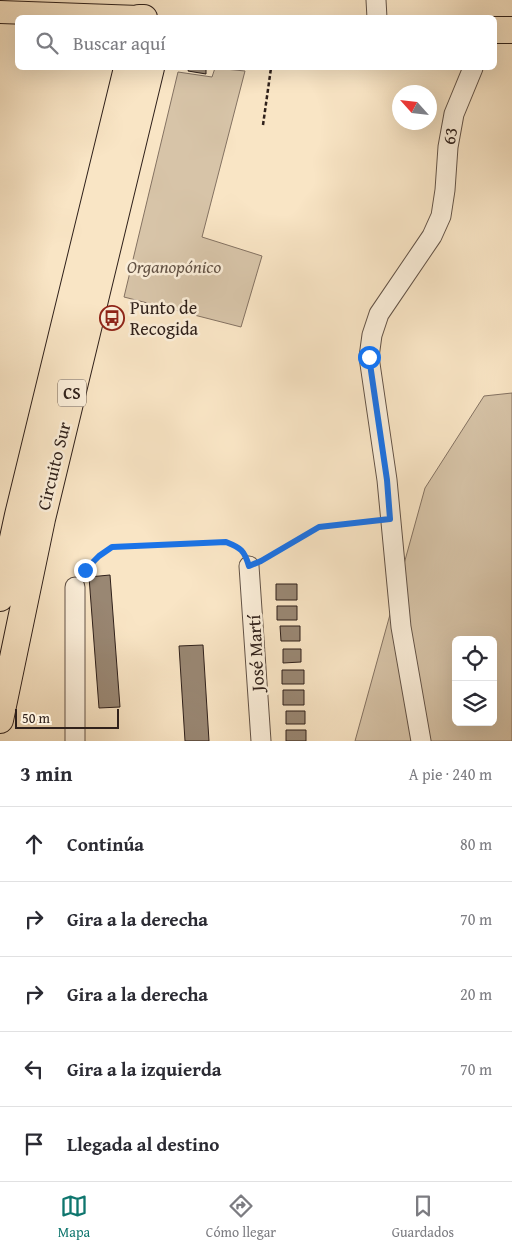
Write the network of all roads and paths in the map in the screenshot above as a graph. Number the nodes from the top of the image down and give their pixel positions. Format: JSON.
{"nodes":[{"id":1,"x":376,"y":0,"type":"edge"},
{"id":2,"x":0,"y":12,"type":"edge"},
{"id":3,"x":83,"y":15,"type":"edge"},
{"id":4,"x":378,"y":15,"type":"edge"},
{"id":5,"x":497,"y":30,"type":"edge"},
{"id":6,"x":512,"y":30,"type":"edge"},
{"id":7,"x":127,"y":70,"type":"edge"},
{"id":8,"x":151,"y":70,"type":"edge"},
{"id":9,"x":271,"y":70,"type":"edge"},
{"id":10,"x":472,"y":70,"type":"edge"},
{"id":11,"x":263,"y":126,"type":"dead end"},
{"id":12,"x":390,"y":519,"type":"junction"},
{"id":13,"x":249,"y":566,"type":"junction"},
{"id":14,"x":75,"y":587,"type":"joint"},
{"id":15,"x":0,"y":598,"type":"edge"},
{"id":16,"x":0,"y":720,"type":"edge"},
{"id":17,"x":75,"y":741,"type":"edge"},
{"id":18,"x":261,"y":741,"type":"edge"},
{"id":19,"x":421,"y":741,"type":"edge"}],
"edges":[{"from":1,"to":4,"type":"street"},
{"from":2,"to":3,"type":"main road"},
{"from":5,"to":6,"type":"highway"},
{"from":7,"to":15,"type":"highway","name":"Circuito Sur","number":"CS"},
{"from":8,"to":16,"type":"highway","name":"Circuito Sur","number":"CS"},
{"from":9,"to":11,"type":"path"},
{"from":10,"to":12,"type":"street","name":"63"},
{"from":12,"to":13,"type":"path"},
{"from":12,"to":19,"type":"street","name":"63"},
{"from":13,"to":14,"type":"path"},
{"from":13,"to":18,"type":"street","name":"José Martí"},
{"from":14,"to":17,"type":"street"}]}
